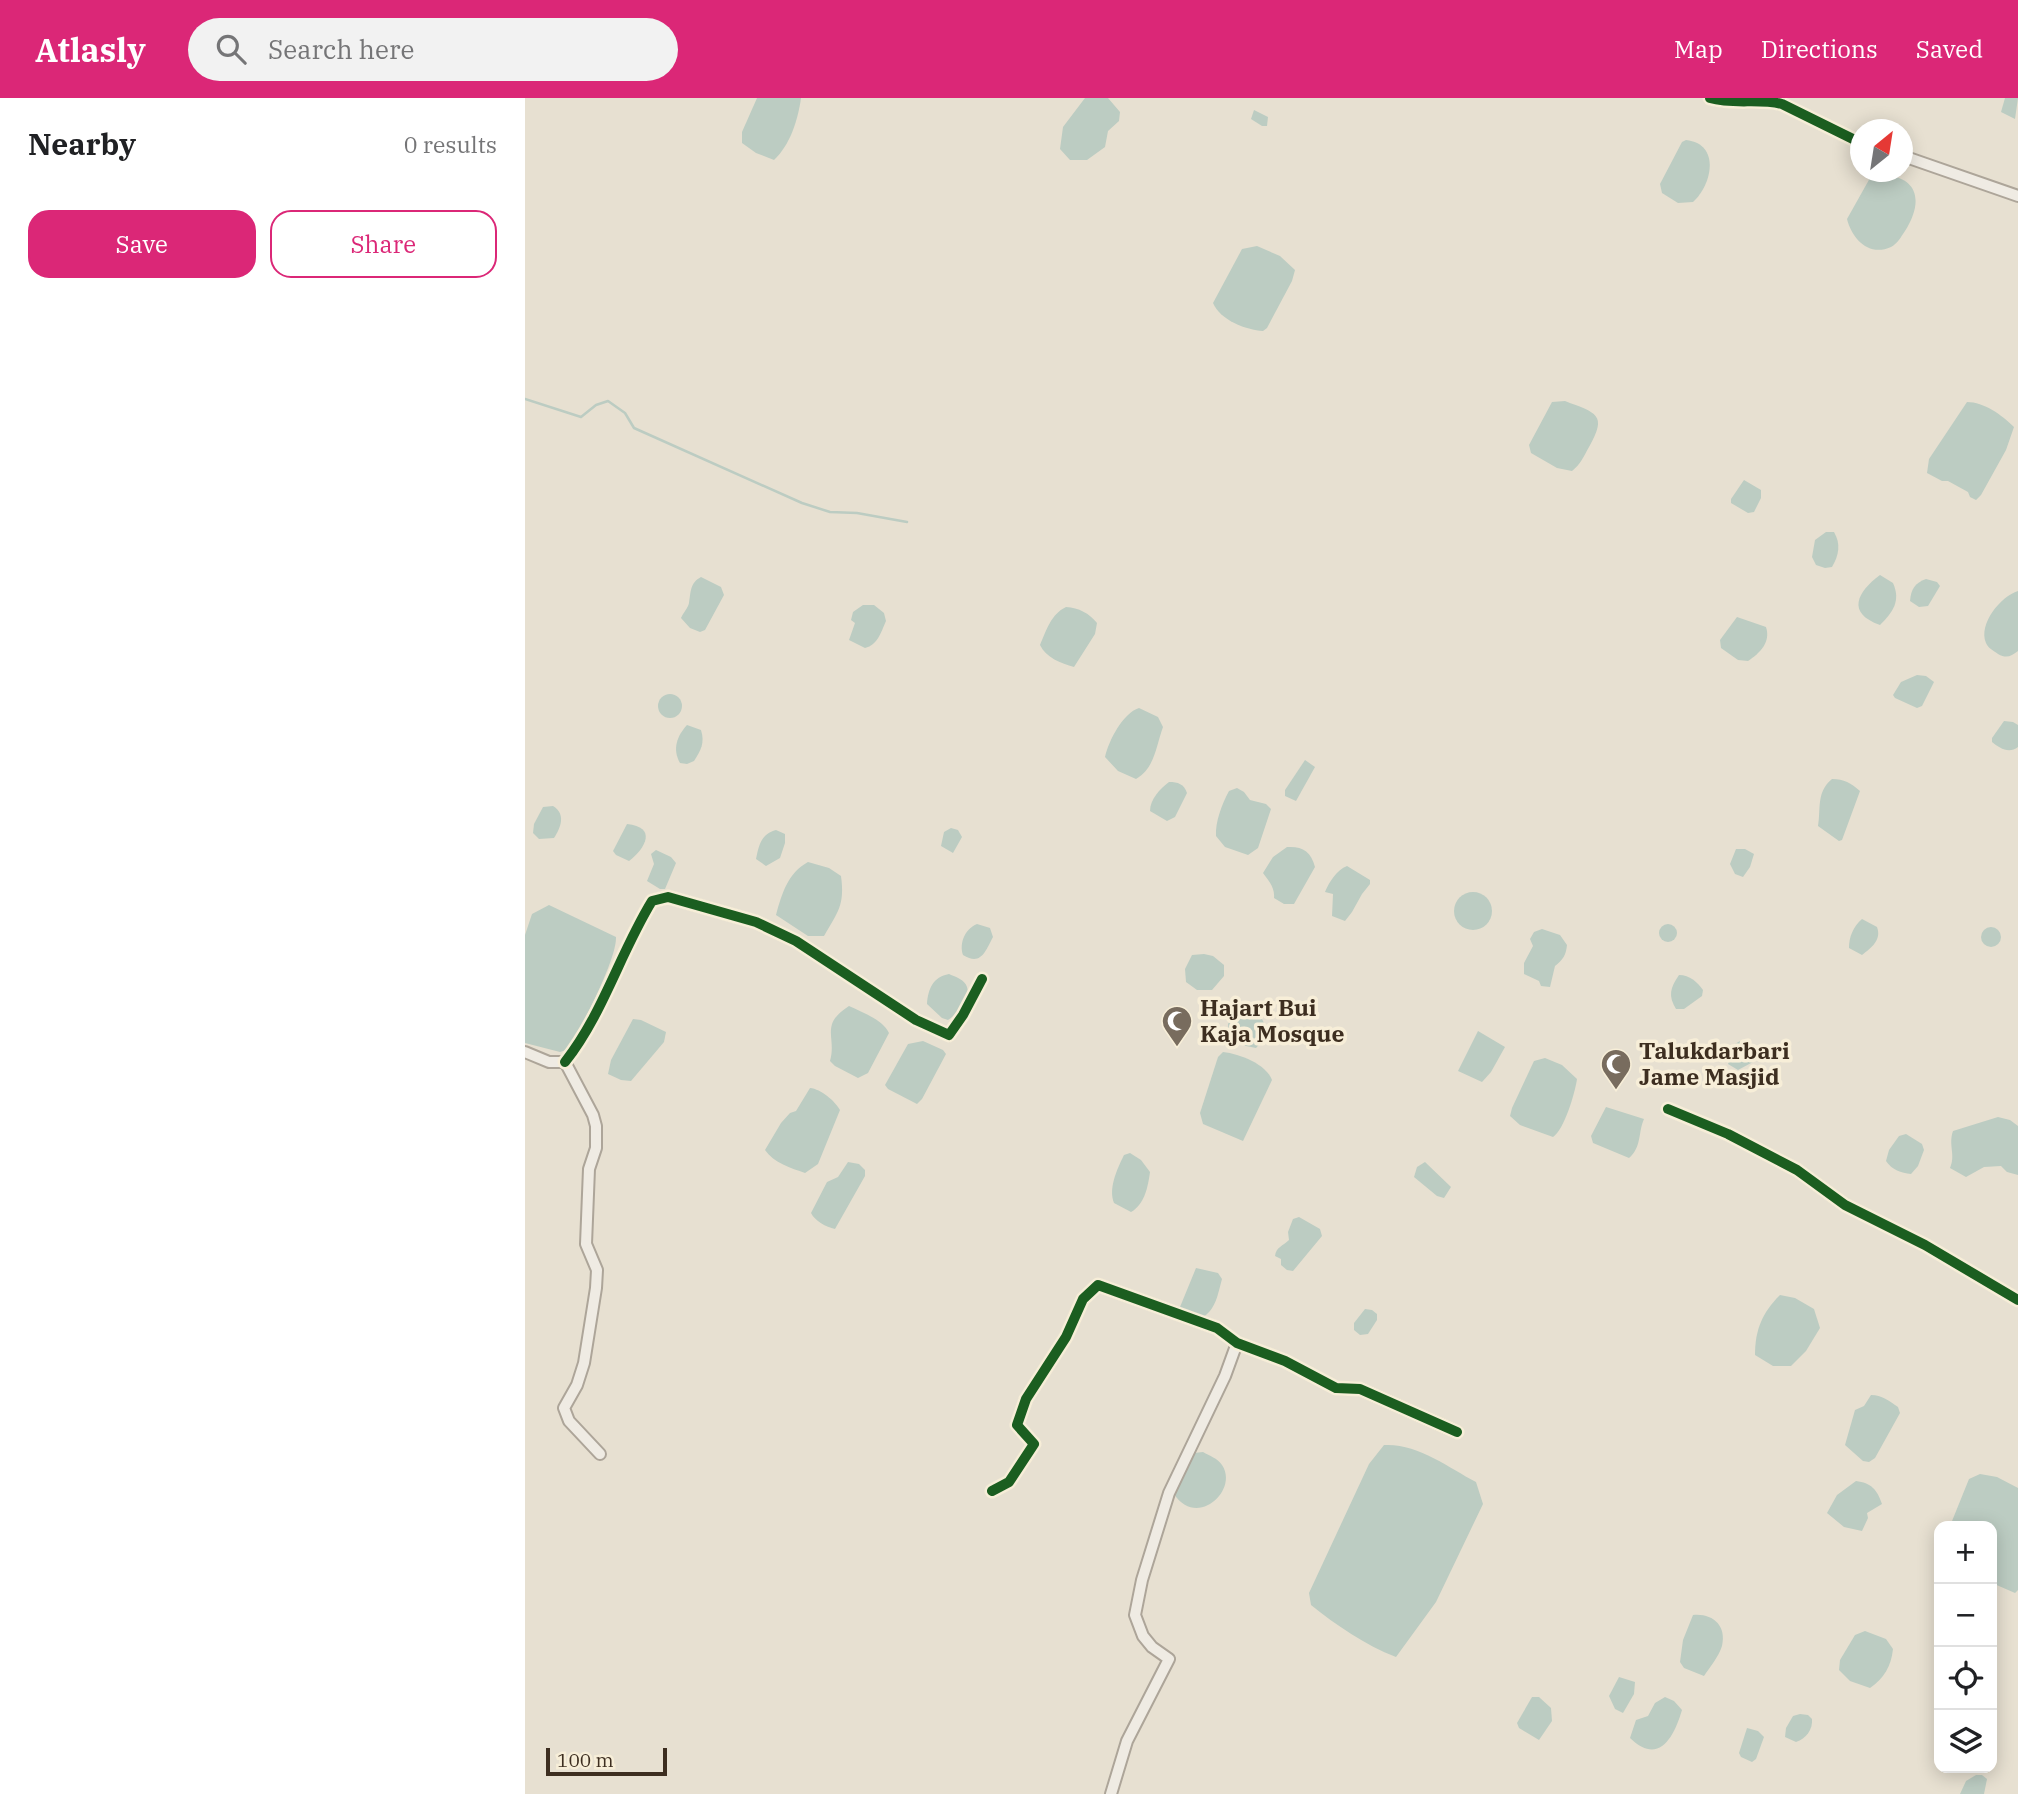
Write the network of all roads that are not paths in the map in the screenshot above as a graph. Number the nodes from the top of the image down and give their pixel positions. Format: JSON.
{"nodes":[{"id":1,"x":1710,"y":98,"type":"edge"},
{"id":2,"x":1850,"y":138,"type":"edge"},
{"id":3,"x":1913,"y":160,"type":"edge"},
{"id":4,"x":2018,"y":196,"type":"edge"},
{"id":5,"x":982,"y":979,"type":"dead end"},
{"id":6,"x":525,"y":1052,"type":"edge"},
{"id":7,"x":565,"y":1062,"type":"junction"},
{"id":8,"x":1668,"y":1109,"type":"dead end"},
{"id":9,"x":2018,"y":1300,"type":"edge"},
{"id":10,"x":1237,"y":1343,"type":"junction"},
{"id":11,"x":1457,"y":1432,"type":"dead end"},
{"id":12,"x":600,"y":1454,"type":"dead end"},
{"id":13,"x":992,"y":1491,"type":"dead end"},
{"id":14,"x":1111,"y":1794,"type":"edge"}],
"edges":[{"from":1,"to":2,"type":"street"},
{"from":3,"to":4,"type":"street"},
{"from":5,"to":7,"type":"street"},
{"from":6,"to":7,"type":"street"},
{"from":7,"to":12,"type":"street"},
{"from":8,"to":9,"type":"street"},
{"from":10,"to":11,"type":"street"},
{"from":10,"to":13,"type":"street"},
{"from":10,"to":14,"type":"street"}]}
